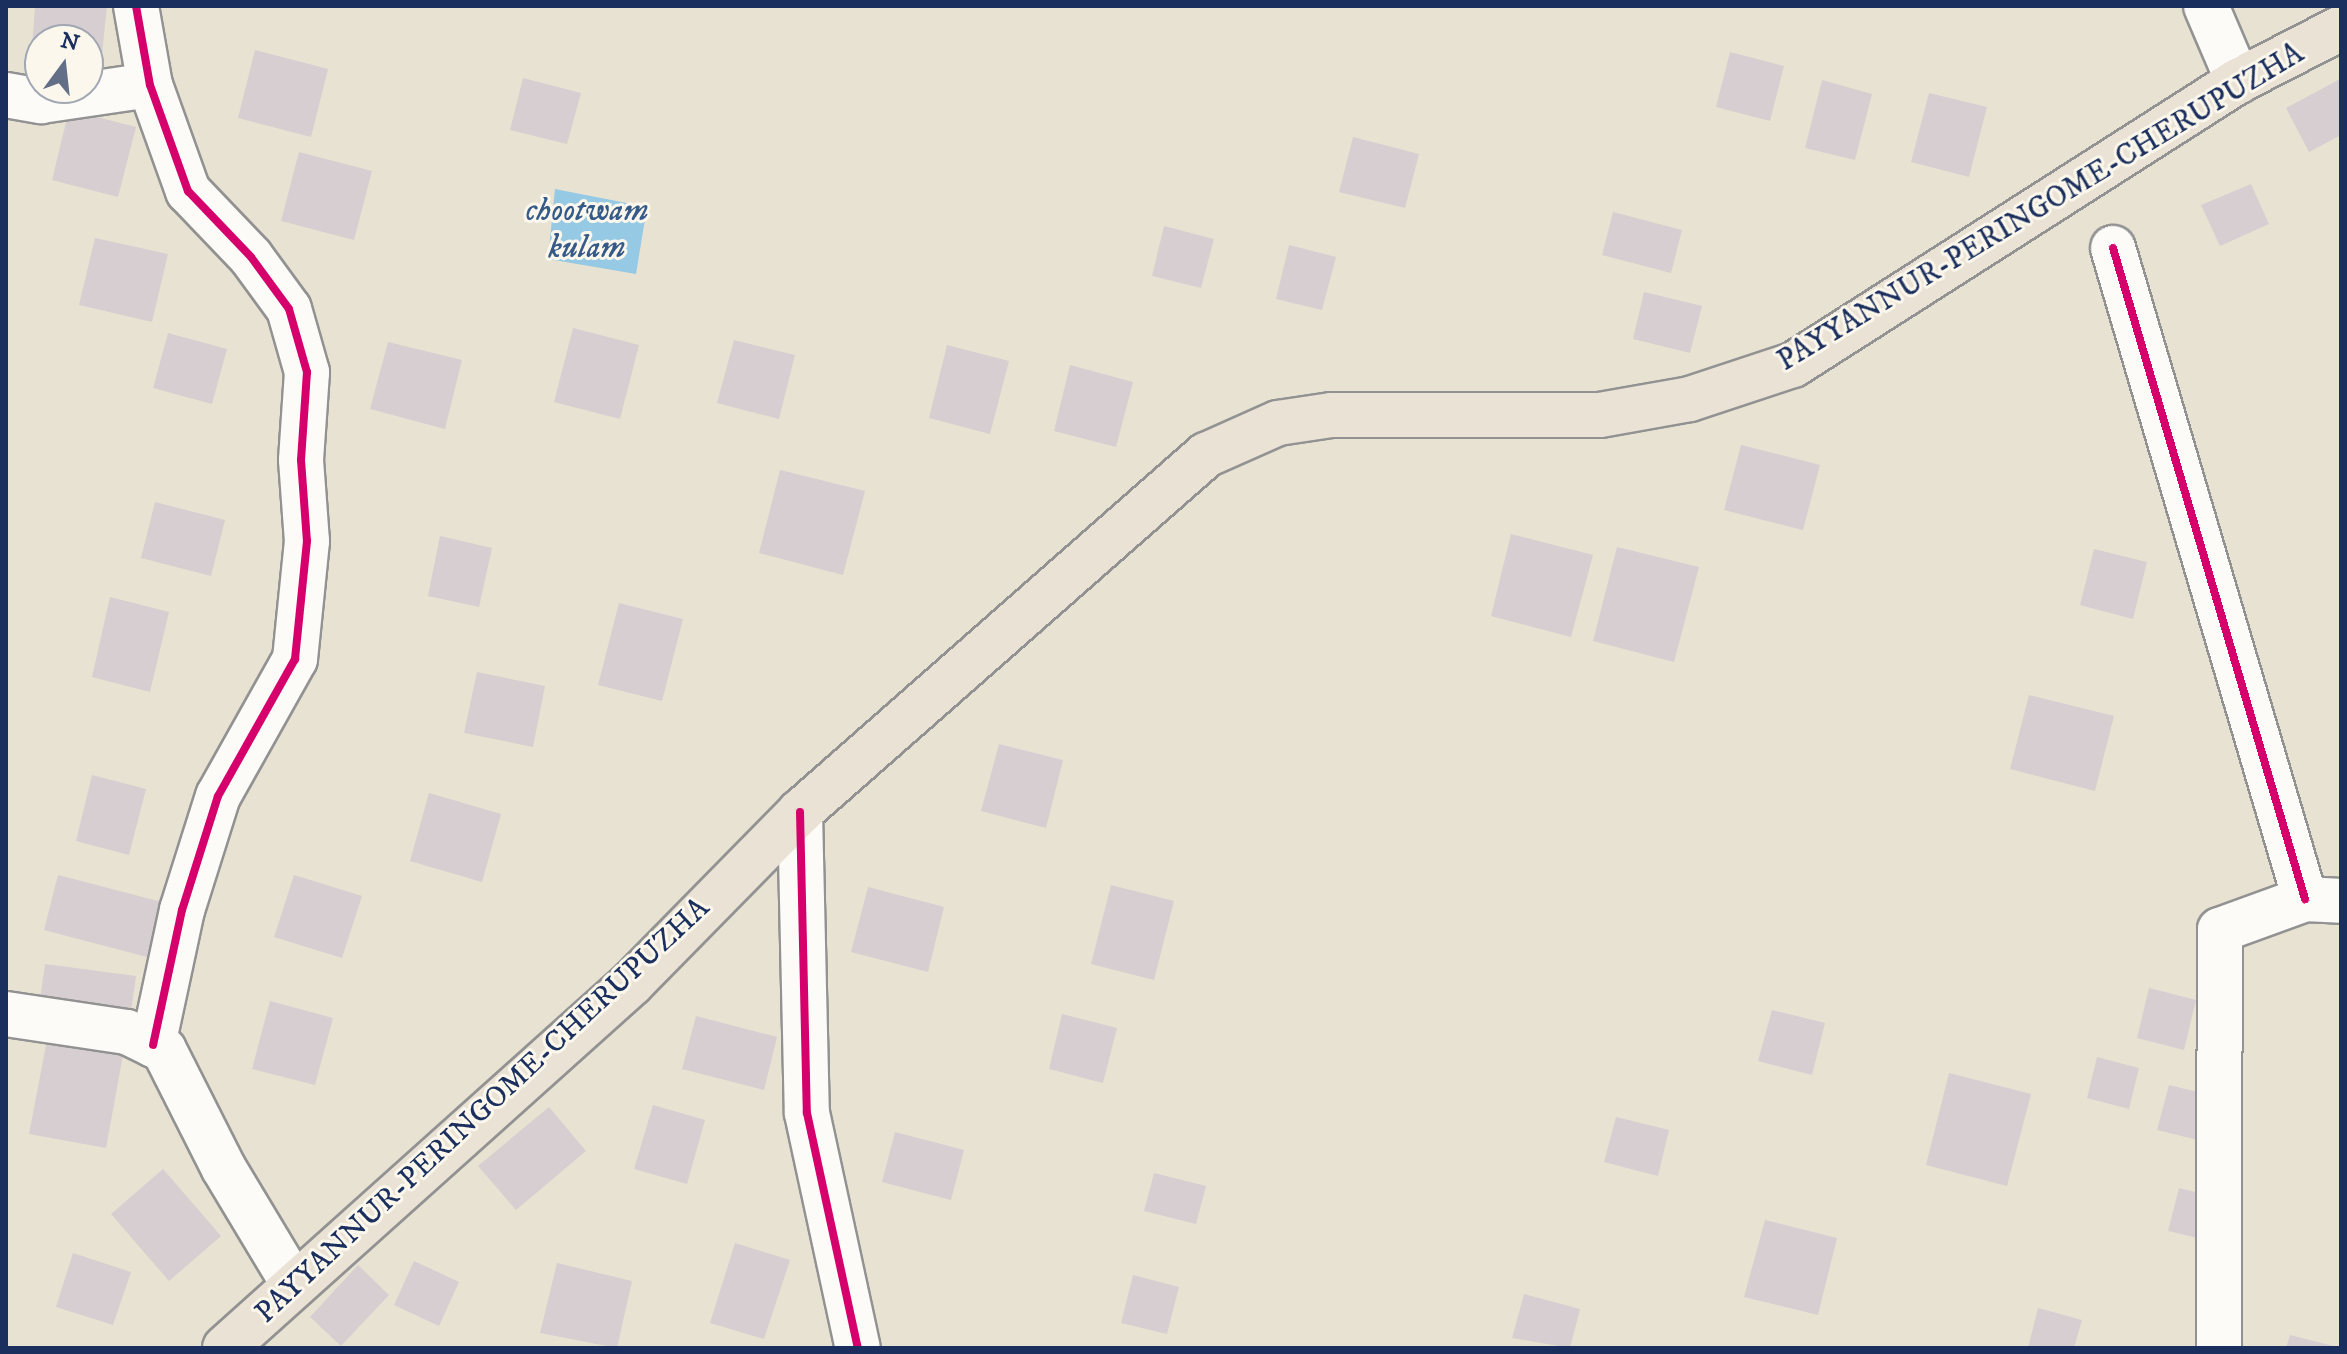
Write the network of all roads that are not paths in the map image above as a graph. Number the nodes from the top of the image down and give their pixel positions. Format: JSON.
{"nodes":[{"id":1,"x":136,"y":6,"type":"edge"},
{"id":2,"x":2206,"y":6,"type":"edge"},
{"id":3,"x":2341,"y":28,"type":"edge"},
{"id":4,"x":2238,"y":81,"type":"junction"},
{"id":5,"x":150,"y":85,"type":"junction"},
{"id":6,"x":6,"y":95,"type":"edge"},
{"id":7,"x":2113,"y":248,"type":"dead end"},
{"id":8,"x":800,"y":812,"type":"junction"},
{"id":9,"x":2323,"y":900,"type":"edge"},
{"id":10,"x":6,"y":1014,"type":"edge"},
{"id":11,"x":153,"y":1045,"type":"junction"},
{"id":12,"x":294,"y":1285,"type":"junction"},
{"id":13,"x":225,"y":1348,"type":"edge"},
{"id":14,"x":858,"y":1348,"type":"edge"},
{"id":15,"x":2219,"y":1348,"type":"edge"}],
"edges":[{"from":1,"to":5,"type":"street"},
{"from":2,"to":4,"type":"street"},
{"from":3,"to":4,"type":"main road","name":"PAYYANNUR-PERINGOME-CHERUPUZHA"},
{"from":4,"to":8,"type":"main road","name":"PAYYANNUR-PERINGOME-CHERUPUZHA"},
{"from":5,"to":6,"type":"street"},
{"from":5,"to":11,"type":"street"},
{"from":7,"to":9,"type":"street"},
{"from":8,"to":12,"type":"main road","name":"PAYYANNUR-PERINGOME-CHERUPUZHA"},
{"from":8,"to":14,"type":"street"},
{"from":9,"to":15,"type":"street"},
{"from":10,"to":11,"type":"street"},
{"from":11,"to":12,"type":"street"},
{"from":12,"to":13,"type":"main road","name":"PAYYANNUR-PERINGOME-CHERUPUZHA"}]}
